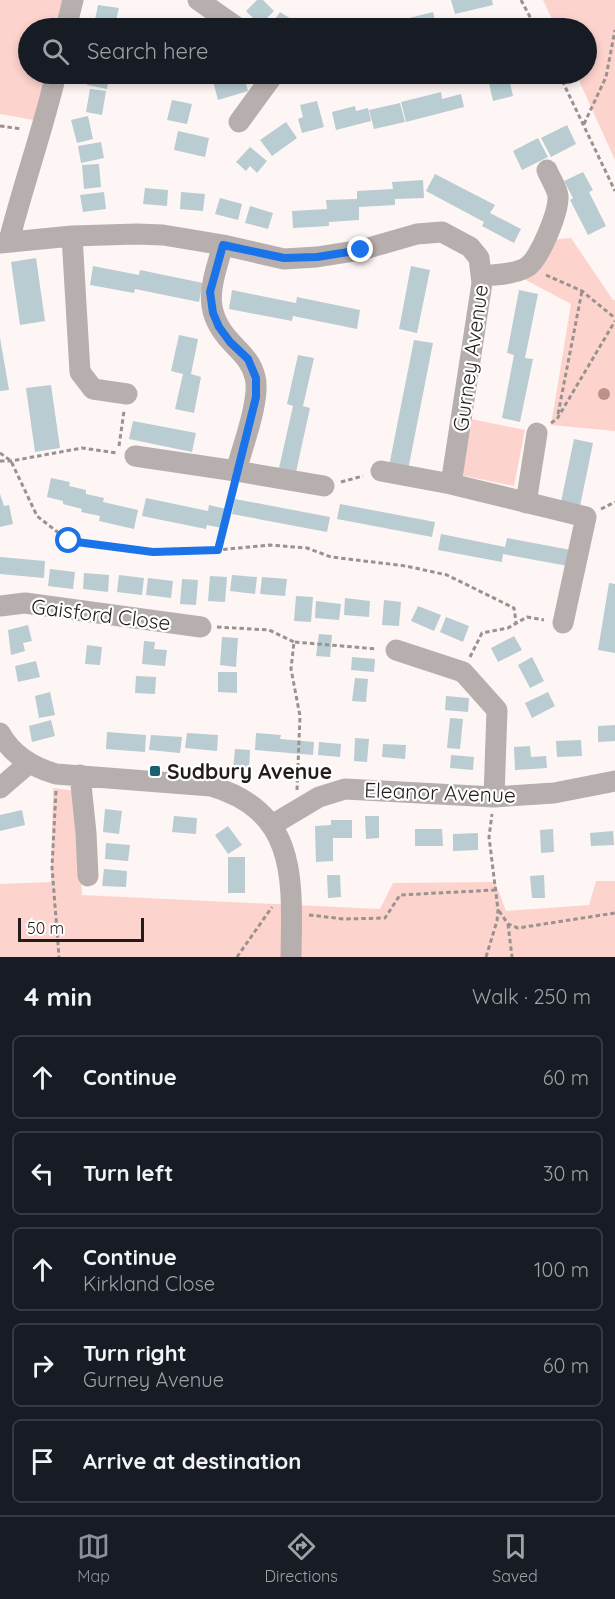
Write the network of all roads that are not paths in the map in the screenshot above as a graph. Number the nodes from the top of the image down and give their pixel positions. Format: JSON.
{"nodes":[{"id":1,"x":73,"y":0,"type":"edge"},
{"id":2,"x":203,"y":1,"type":"edge"},
{"id":3,"x":68,"y":18,"type":"edge"},
{"id":4,"x":225,"y":18,"type":"edge"},
{"id":5,"x":54,"y":84,"type":"edge"},
{"id":6,"x":267,"y":84,"type":"edge"},
{"id":7,"x":239,"y":122,"type":"dead end"},
{"id":8,"x":547,"y":170,"type":"dead end"},
{"id":9,"x":72,"y":236,"type":"junction"},
{"id":10,"x":4,"y":242,"type":"edge"},
{"id":11,"x":223,"y":245,"type":"junction"},
{"id":12,"x":482,"y":276,"type":"junction"},
{"id":13,"x":127,"y":394,"type":"road end"},
{"id":14,"x":537,"y":433,"type":"road end"},
{"id":15,"x":127,"y":455,"type":"road end"},
{"id":16,"x":236,"y":471,"type":"junction"},
{"id":17,"x":381,"y":471,"type":"road end"},
{"id":18,"x":451,"y":484,"type":"junction"},
{"id":19,"x":324,"y":486,"type":"road end"},
{"id":20,"x":525,"y":503,"type":"junction"},
{"id":21,"x":0,"y":606,"type":"edge"},
{"id":22,"x":563,"y":623,"type":"road end"},
{"id":23,"x":201,"y":627,"type":"road end"},
{"id":24,"x":396,"y":650,"type":"road end"},
{"id":25,"x":0,"y":733,"type":"edge"},
{"id":26,"x":30,"y":764,"type":"junction"},
{"id":27,"x":80,"y":775,"type":"junction"},
{"id":28,"x":615,"y":781,"type":"edge"},
{"id":29,"x":0,"y":788,"type":"edge"},
{"id":30,"x":494,"y":797,"type":"junction"},
{"id":31,"x":272,"y":825,"type":"junction"},
{"id":32,"x":88,"y":876,"type":"dead end"},
{"id":33,"x":291,"y":957,"type":"edge"}],
"edges":[{"from":1,"to":3,"type":"street"},
{"from":2,"to":4,"type":"street"},
{"from":5,"to":10,"type":"street"},
{"from":6,"to":7,"type":"street"},
{"from":8,"to":12,"type":"street"},
{"from":9,"to":10,"type":"street","name":"Gurney Avenue"},
{"from":9,"to":11,"type":"street","name":"Gurney Avenue"},
{"from":9,"to":13,"type":"street"},
{"from":11,"to":12,"type":"street","name":"Gurney Avenue"},
{"from":11,"to":16,"type":"street"},
{"from":12,"to":18,"type":"street","name":"Gurney Avenue"},
{"from":14,"to":20,"type":"street"},
{"from":15,"to":16,"type":"street"},
{"from":16,"to":19,"type":"street"},
{"from":17,"to":18,"type":"street"},
{"from":18,"to":20,"type":"street"},
{"from":20,"to":22,"type":"street"},
{"from":21,"to":23,"type":"street","name":"Gaisford Close"},
{"from":24,"to":30,"type":"street"},
{"from":25,"to":26,"type":"street"},
{"from":26,"to":27,"type":"street"},
{"from":26,"to":29,"type":"street"},
{"from":27,"to":31,"type":"street"},
{"from":27,"to":32,"type":"street"},
{"from":28,"to":30,"type":"street","name":"Eleanor Avenue"},
{"from":30,"to":31,"type":"street","name":"Eleanor Avenue"},
{"from":31,"to":33,"type":"street"}]}
